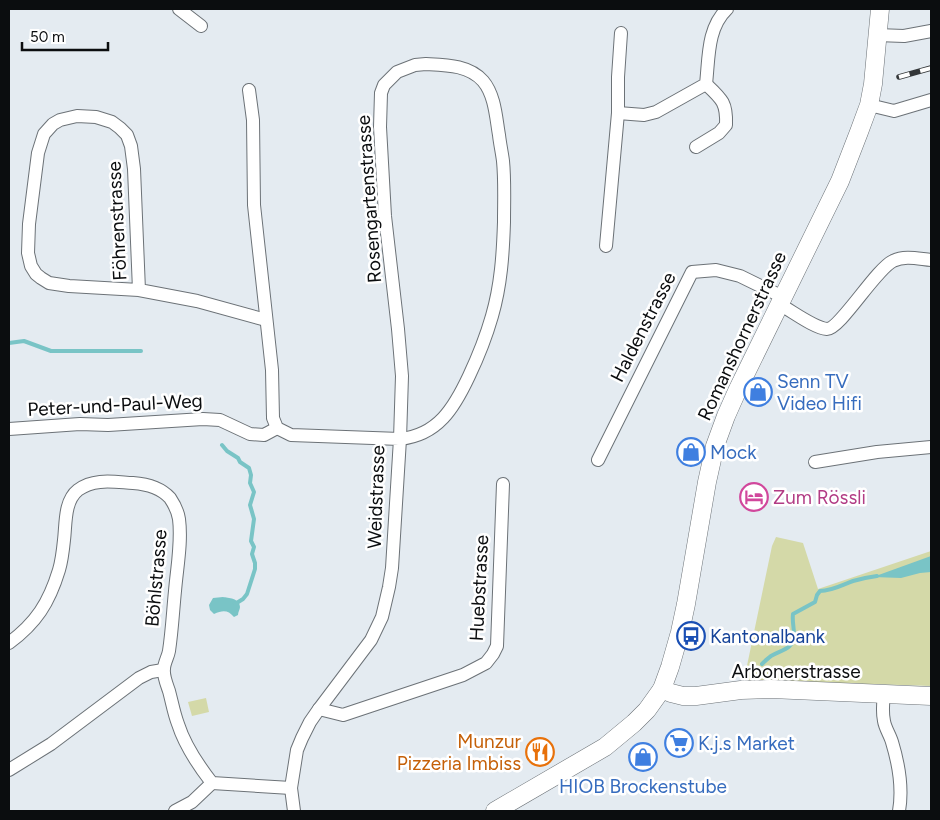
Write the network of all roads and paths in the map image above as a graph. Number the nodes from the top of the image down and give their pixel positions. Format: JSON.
{"nodes":[{"id":1,"x":179,"y":9,"type":"edge"},
{"id":2,"x":727,"y":9,"type":"edge"},
{"id":3,"x":880,"y":9,"type":"edge"},
{"id":4,"x":201,"y":26,"type":"dead end"},
{"id":5,"x":931,"y":31,"type":"edge"},
{"id":6,"x":621,"y":33,"type":"dead end"},
{"id":7,"x":877,"y":36,"type":"junction"},
{"id":8,"x":706,"y":84,"type":"junction"},
{"id":9,"x":249,"y":90,"type":"dead end"},
{"id":10,"x":931,"y":100,"type":"edge"},
{"id":11,"x":868,"y":105,"type":"junction"},
{"id":12,"x":618,"y":113,"type":"junction"},
{"id":13,"x":696,"y":147,"type":"dead end"},
{"id":14,"x":606,"y":246,"type":"dead end"},
{"id":15,"x":931,"y":260,"type":"edge"},
{"id":16,"x":140,"y":290,"type":"junction"},
{"id":17,"x":781,"y":301,"type":"junction"},
{"id":18,"x":266,"y":320,"type":"junction"},
{"id":19,"x":277,"y":428,"type":"junction"},
{"id":20,"x":9,"y":429,"type":"edge"},
{"id":21,"x":400,"y":438,"type":"junction"},
{"id":22,"x":931,"y":447,"type":"edge"},
{"id":23,"x":598,"y":460,"type":"dead end"},
{"id":24,"x":815,"y":462,"type":"dead end"},
{"id":25,"x":503,"y":484,"type":"dead end"},
{"id":26,"x":9,"y":643,"type":"edge"},
{"id":27,"x":163,"y":670,"type":"junction"},
{"id":28,"x":662,"y":689,"type":"junction"},
{"id":29,"x":884,"y":693,"type":"junction"},
{"id":30,"x":931,"y":696,"type":"edge"},
{"id":31,"x":319,"y":709,"type":"junction"},
{"id":32,"x":9,"y":770,"type":"edge"},
{"id":33,"x":212,"y":783,"type":"junction"},
{"id":34,"x":291,"y":788,"type":"junction"},
{"id":35,"x":175,"y":811,"type":"edge"},
{"id":36,"x":294,"y":811,"type":"edge"},
{"id":37,"x":495,"y":811,"type":"edge"},
{"id":38,"x":899,"y":811,"type":"edge"}],
"edges":[{"from":1,"to":4,"type":"street"},
{"from":2,"to":8,"type":"street"},
{"from":3,"to":7,"type":"main road","name":"Romanshornerstrasse"},
{"from":5,"to":7,"type":"street"},
{"from":6,"to":12,"type":"street"},
{"from":7,"to":11,"type":"main road","name":"Romanshornerstrasse"},
{"from":8,"to":12,"type":"street"},
{"from":8,"to":13,"type":"street"},
{"from":9,"to":18,"type":"street"},
{"from":10,"to":11,"type":"street"},
{"from":11,"to":17,"type":"main road","name":"Romanshornerstrasse"},
{"from":12,"to":14,"type":"street"},
{"from":15,"to":17,"type":"street"},
{"from":16,"to":16,"type":"street","name":"Föhrenstrasse"},
{"from":16,"to":18,"type":"street","name":"Föhrenstrasse"},
{"from":17,"to":23,"type":"street","name":"Haldenstrasse"},
{"from":17,"to":28,"type":"main road","name":"Romanshornerstrasse"},
{"from":18,"to":19,"type":"street"},
{"from":19,"to":20,"type":"street","name":"Peter-und-Paul-Weg"},
{"from":19,"to":21,"type":"street","name":"Weidstrasse"},
{"from":21,"to":21,"type":"street","name":"Rosengartenstrasse"},
{"from":21,"to":31,"type":"street","name":"Weidstrasse"},
{"from":22,"to":24,"type":"street"},
{"from":25,"to":31,"type":"street","name":"Huebstrasse"},
{"from":26,"to":27,"type":"street","name":"Böhlstrasse"},
{"from":27,"to":32,"type":"street"},
{"from":27,"to":33,"type":"street","name":"Böhlstrasse"},
{"from":28,"to":29,"type":"main road","name":"Arbonerstrasse"},
{"from":28,"to":37,"type":"main road","name":"Romanshornerstrasse"},
{"from":29,"to":30,"type":"main road","name":"Arbonerstrasse"},
{"from":29,"to":38,"type":"street"},
{"from":31,"to":34,"type":"street","name":"Weidstrasse"},
{"from":33,"to":34,"type":"street"},
{"from":33,"to":35,"type":"street"},
{"from":34,"to":36,"type":"street","name":"Weidstrasse"}]}
